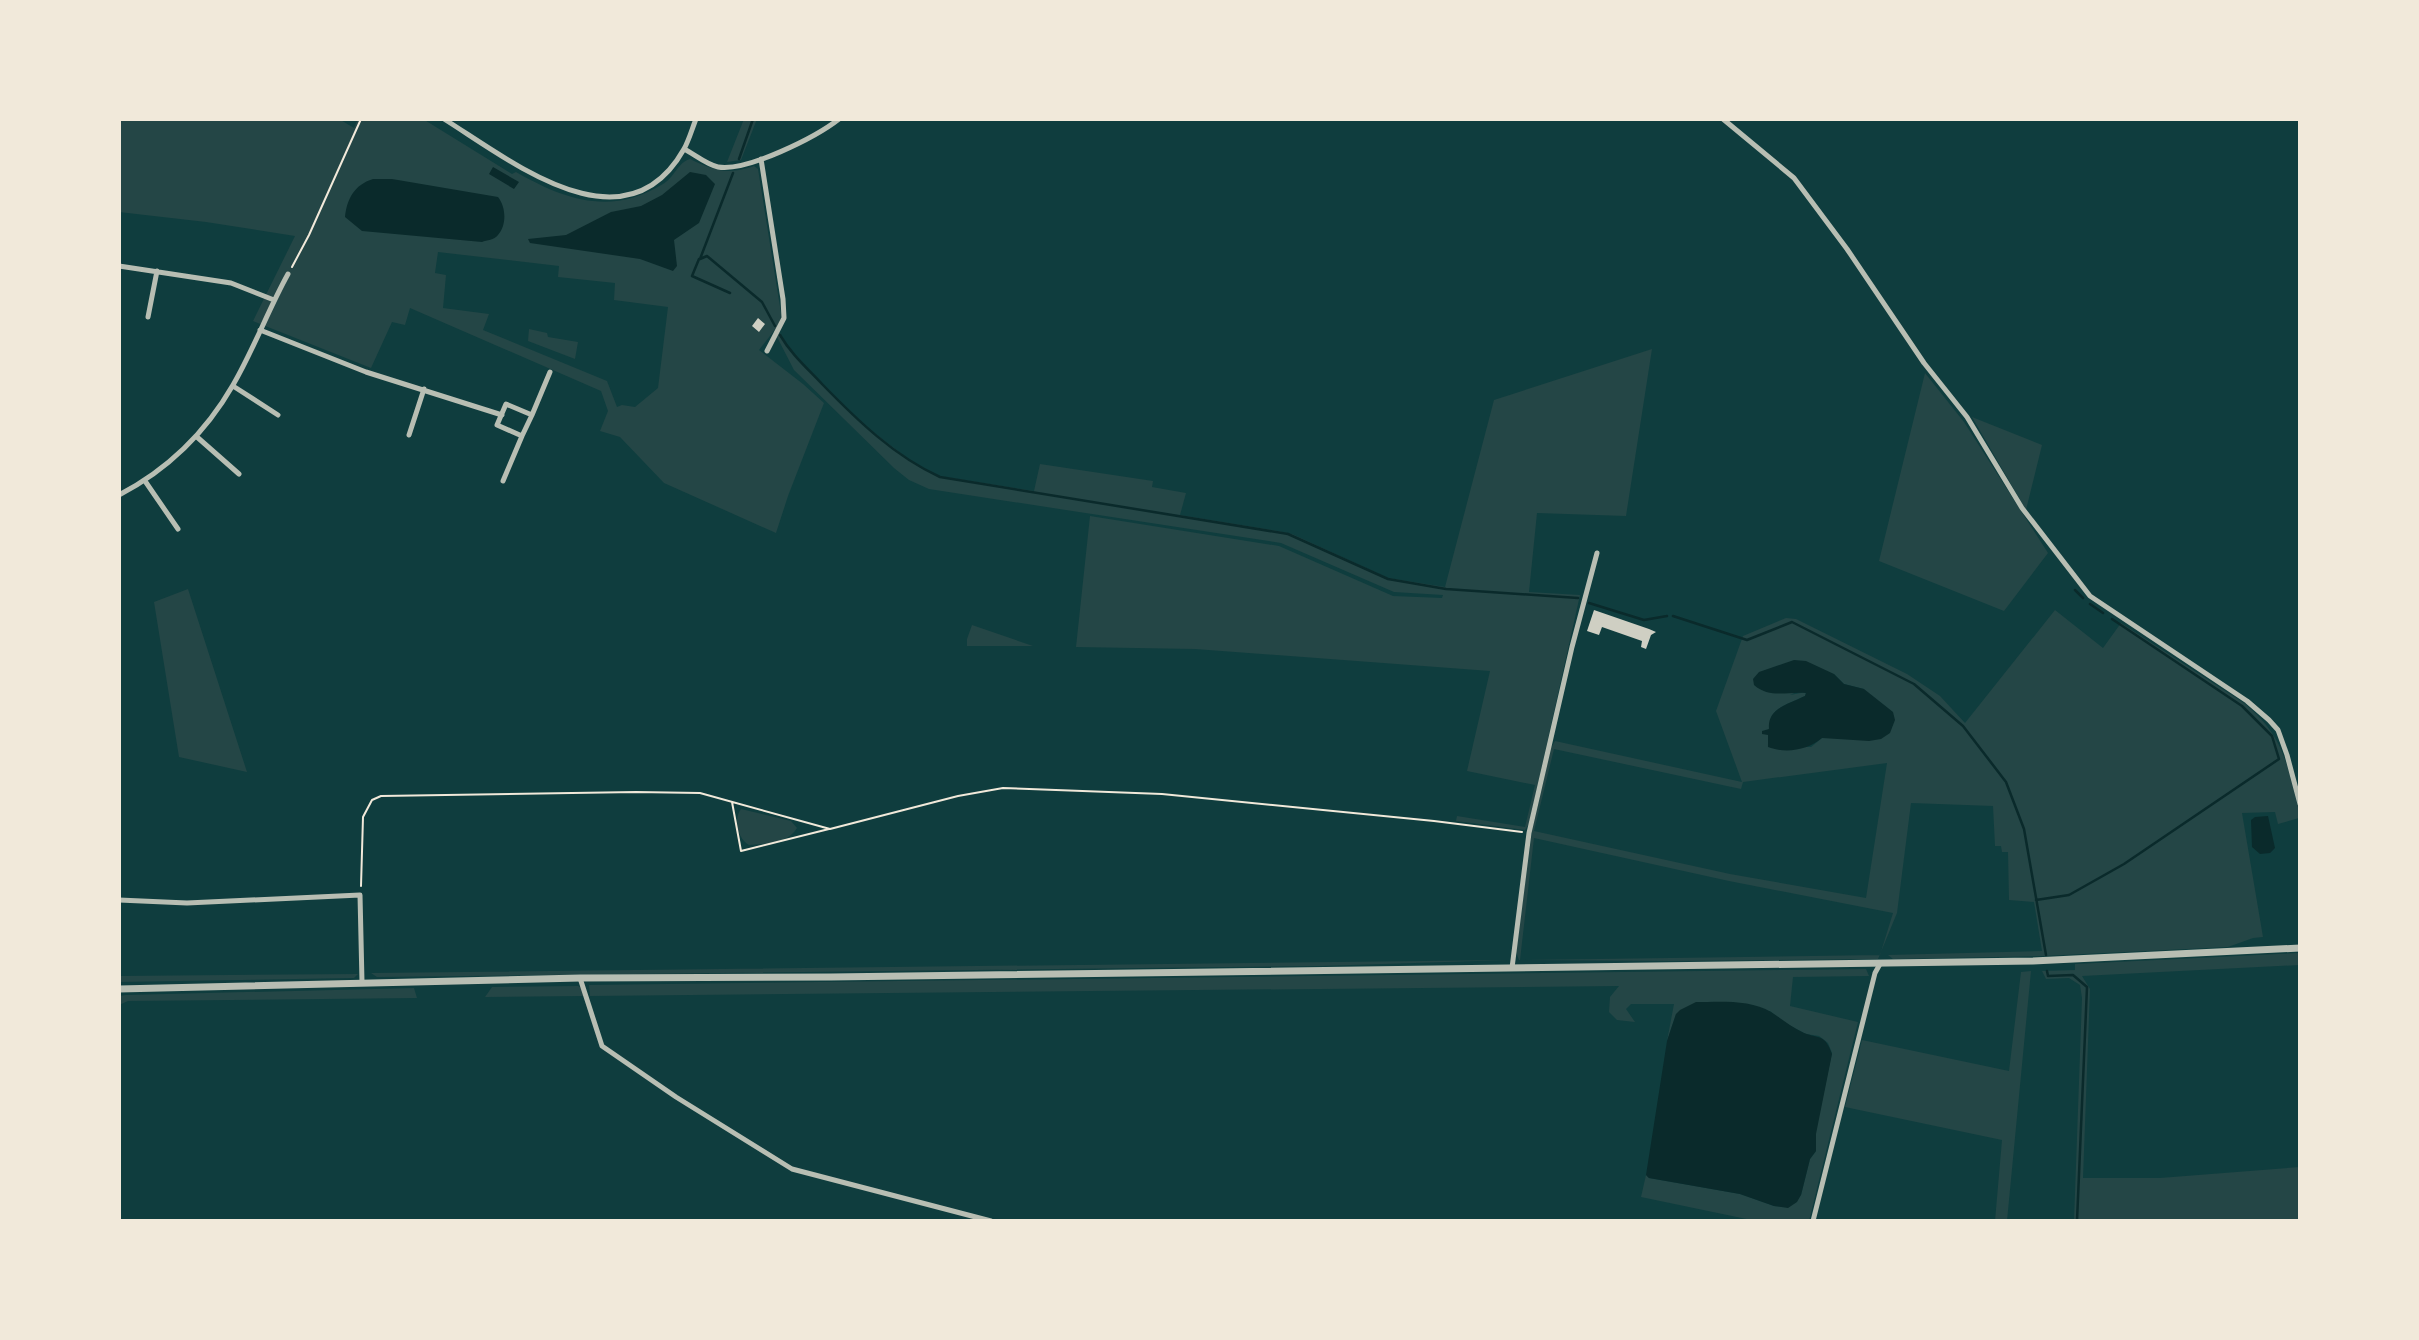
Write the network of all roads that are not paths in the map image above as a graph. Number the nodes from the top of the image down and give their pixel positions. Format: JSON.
{"nodes":[{"id":1,"x":443,"y":119,"type":"edge"},
{"id":2,"x":696,"y":119,"type":"edge"},
{"id":3,"x":839,"y":119,"type":"edge"},
{"id":4,"x":1723,"y":119,"type":"edge"},
{"id":5,"x":684,"y":149,"type":"junction"},
{"id":6,"x":761,"y":159,"type":"junction"},
{"id":7,"x":119,"y":266,"type":"edge"},
{"id":8,"x":157,"y":271,"type":"junction"},
{"id":9,"x":288,"y":274,"type":"road end"},
{"id":10,"x":274,"y":300,"type":"junction"},
{"id":11,"x":148,"y":317,"type":"dead end"},
{"id":12,"x":260,"y":330,"type":"junction"},
{"id":13,"x":767,"y":351,"type":"dead end"},
{"id":14,"x":550,"y":372,"type":"dead end"},
{"id":15,"x":233,"y":386,"type":"junction"},
{"id":16,"x":424,"y":389,"type":"junction"},
{"id":17,"x":278,"y":415,"type":"dead end"},
{"id":18,"x":502,"y":415,"type":"junction"},
{"id":19,"x":532,"y":415,"type":"junction"},
{"id":20,"x":409,"y":435,"type":"dead end"},
{"id":21,"x":522,"y":436,"type":"junction"},
{"id":22,"x":197,"y":437,"type":"junction"},
{"id":23,"x":239,"y":474,"type":"dead end"},
{"id":24,"x":145,"y":481,"type":"junction"},
{"id":25,"x":503,"y":481,"type":"dead end"},
{"id":26,"x":119,"y":495,"type":"edge"},
{"id":27,"x":178,"y":529,"type":"dead end"},
{"id":28,"x":1597,"y":553,"type":"dead end"},
{"id":29,"x":2297,"y":778,"type":"edge"},
{"id":30,"x":2300,"y":804,"type":"edge"},
{"id":31,"x":119,"y":900,"type":"edge"},
{"id":32,"x":2300,"y":948,"type":"edge"},
{"id":33,"x":1880,"y":964,"type":"junction"},
{"id":34,"x":1512,"y":968,"type":"junction"},
{"id":35,"x":580,"y":978,"type":"junction"},
{"id":36,"x":362,"y":982,"type":"junction"},
{"id":37,"x":119,"y":989,"type":"edge"},
{"id":38,"x":990,"y":1221,"type":"edge"},
{"id":39,"x":1813,"y":1221,"type":"edge"}],
"edges":[{"from":1,"to":5,"type":"street"},
{"from":2,"to":5,"type":"street"},
{"from":3,"to":6,"type":"street"},
{"from":4,"to":29,"type":"street"},
{"from":5,"to":6,"type":"street"},
{"from":6,"to":13,"type":"street"},
{"from":7,"to":8,"type":"street"},
{"from":8,"to":10,"type":"street"},
{"from":8,"to":11,"type":"street"},
{"from":9,"to":10,"type":"street"},
{"from":10,"to":12,"type":"street"},
{"from":12,"to":15,"type":"street"},
{"from":12,"to":16,"type":"street"},
{"from":14,"to":19,"type":"street"},
{"from":15,"to":17,"type":"street"},
{"from":15,"to":22,"type":"street"},
{"from":16,"to":18,"type":"street"},
{"from":16,"to":20,"type":"street"},
{"from":18,"to":19,"type":"street"},
{"from":18,"to":21,"type":"street"},
{"from":19,"to":21,"type":"street"},
{"from":21,"to":25,"type":"street"},
{"from":22,"to":23,"type":"street"},
{"from":22,"to":24,"type":"street"},
{"from":24,"to":26,"type":"street"},
{"from":24,"to":27,"type":"street"},
{"from":28,"to":34,"type":"street"},
{"from":29,"to":30,"type":"street"},
{"from":31,"to":36,"type":"street"},
{"from":32,"to":33,"type":"street"},
{"from":33,"to":34,"type":"street"},
{"from":33,"to":39,"type":"street"},
{"from":34,"to":35,"type":"street"},
{"from":35,"to":36,"type":"street"},
{"from":35,"to":38,"type":"street"},
{"from":36,"to":37,"type":"street"}]}
